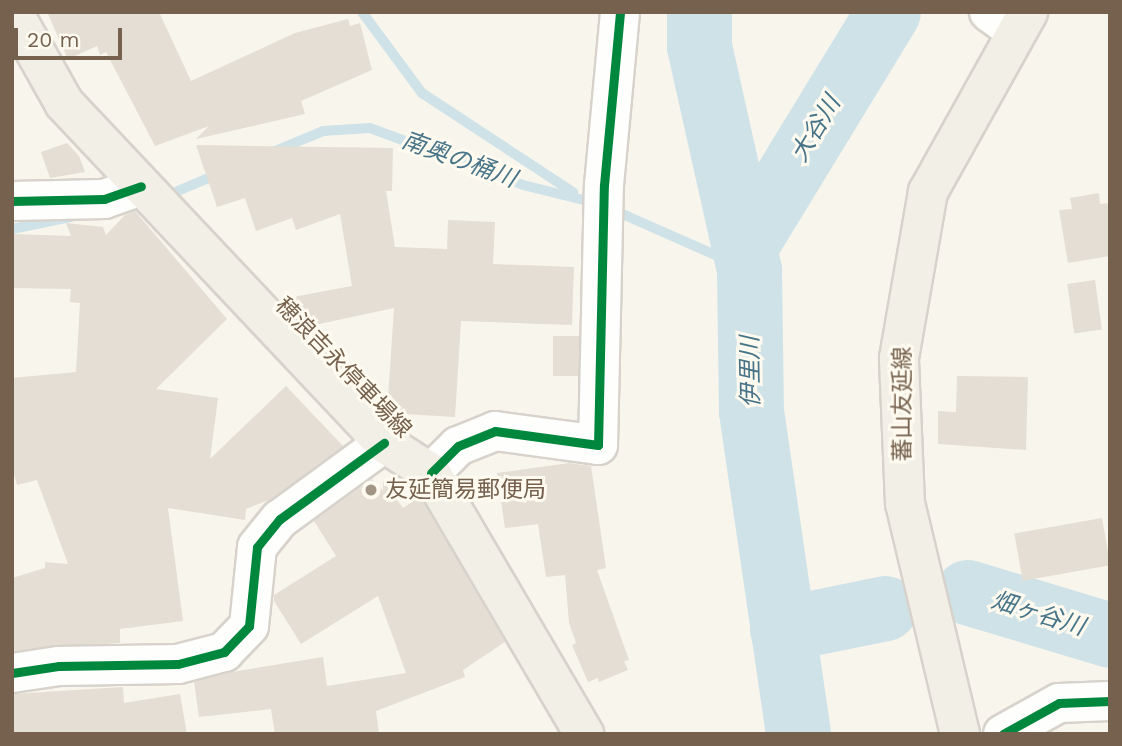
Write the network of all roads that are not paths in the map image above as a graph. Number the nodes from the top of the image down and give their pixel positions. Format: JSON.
{"nodes":[{"id":1,"x":13,"y":12,"type":"edge"},
{"id":2,"x":620,"y":12,"type":"edge"},
{"id":3,"x":1010,"y":18,"type":"edge"},
{"id":4,"x":141,"y":186,"type":"junction"},
{"id":5,"x":12,"y":201,"type":"edge"},
{"id":6,"x":384,"y":443,"type":"junction"},
{"id":7,"x":431,"y":473,"type":"junction"},
{"id":8,"x":12,"y":673,"type":"edge"},
{"id":9,"x":1110,"y":701,"type":"edge"},
{"id":10,"x":584,"y":734,"type":"edge"},
{"id":11,"x":960,"y":734,"type":"edge"},
{"id":12,"x":1003,"y":734,"type":"edge"}],
"edges":[{"from":1,"to":4,"type":"main road","name":"穂浪吉永停車場線"},
{"from":2,"to":7,"type":"street"},
{"from":3,"to":11,"type":"main road","name":"蕃山友延線"},
{"from":4,"to":5,"type":"street"},
{"from":4,"to":6,"type":"main road","name":"穂浪吉永停車場線"},
{"from":6,"to":7,"type":"main road","name":"穂浪吉永停車場線"},
{"from":6,"to":8,"type":"street"},
{"from":7,"to":10,"type":"main road","name":"穂浪吉永停車場線"},
{"from":9,"to":12,"type":"street"}]}
